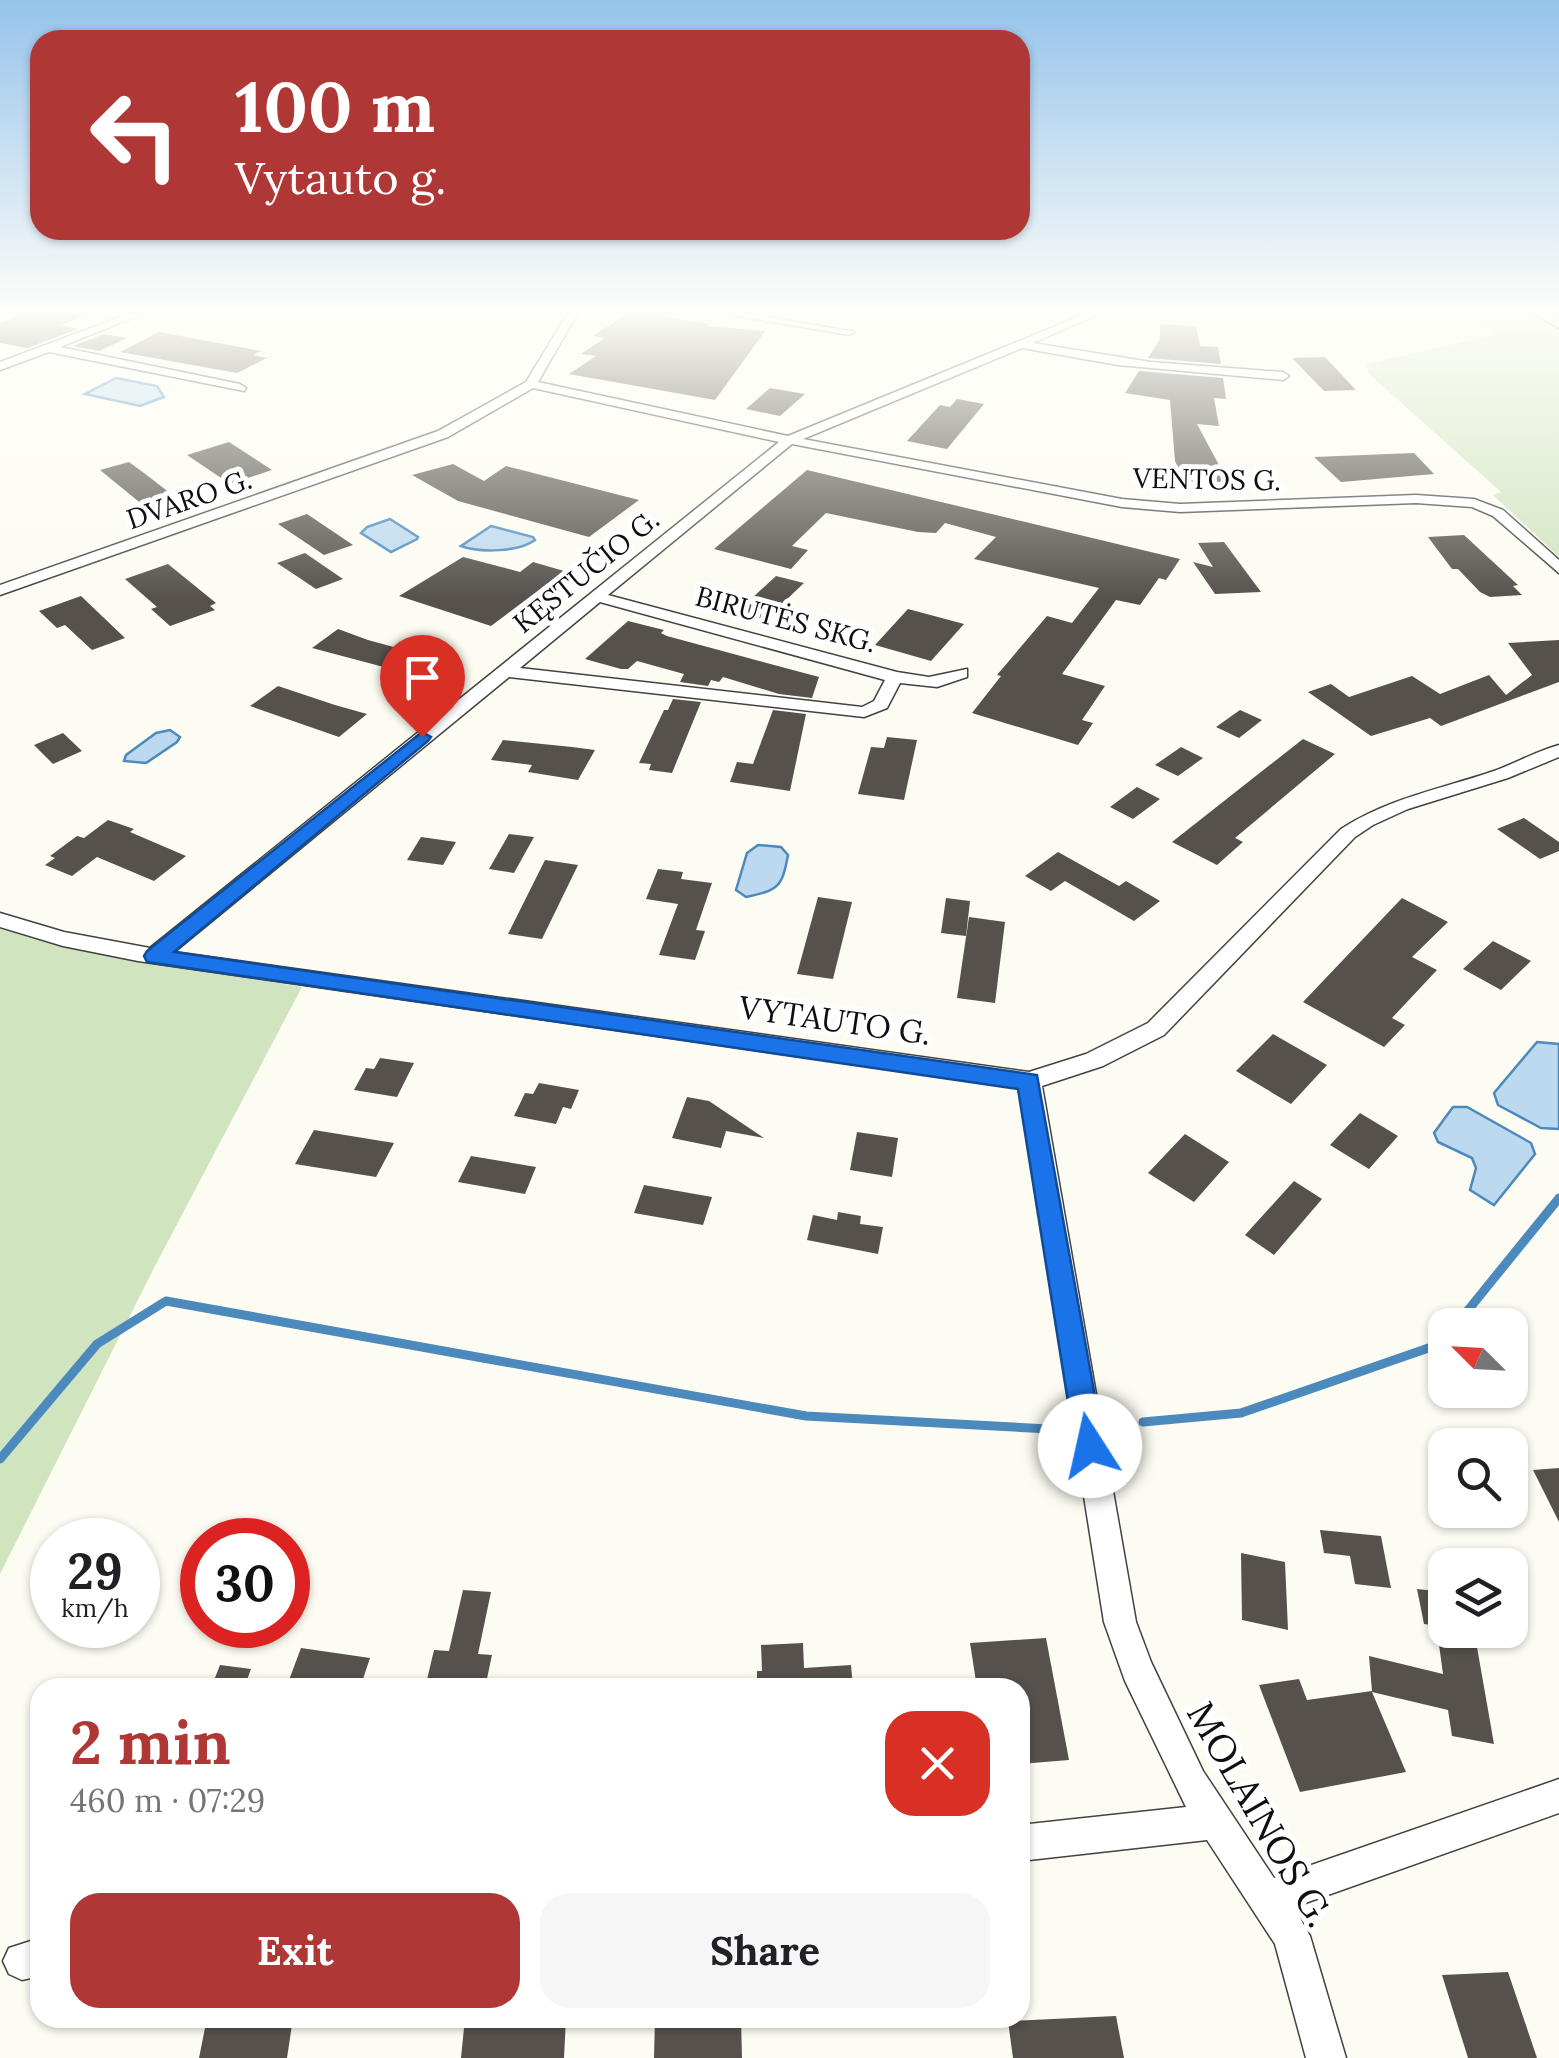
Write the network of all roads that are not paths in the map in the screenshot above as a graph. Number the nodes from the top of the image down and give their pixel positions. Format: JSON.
{"nodes":[{"id":1,"x":491,"y":407,"type":"edge"},
{"id":2,"x":638,"y":407,"type":"edge"},
{"id":3,"x":869,"y":407,"type":"edge"},
{"id":4,"x":790,"y":440,"type":"junction"},
{"id":5,"x":1559,"y":568,"type":"edge"},
{"id":6,"x":0,"y":590,"type":"edge"},
{"id":7,"x":595,"y":596,"type":"junction"},
{"id":8,"x":503,"y":671,"type":"junction"},
{"id":9,"x":961,"y":673,"type":"dead end"},
{"id":10,"x":896,"y":678,"type":"junction"},
{"id":11,"x":1556,"y":753,"type":"edge"},
{"id":12,"x":0,"y":920,"type":"edge"},
{"id":13,"x":155,"y":956,"type":"junction"},
{"id":14,"x":1029,"y":1081,"type":"junction"},
{"id":15,"x":1559,"y":1796,"type":"edge"},
{"id":16,"x":1215,"y":1821,"type":"junction"},
{"id":17,"x":1030,"y":1841,"type":"edge"},
{"id":18,"x":1266,"y":1899,"type":"junction"},
{"id":19,"x":1326,"y":2058,"type":"edge"}],
"edges":[{"from":1,"to":6,"type":"street","name":"DVARO G."},
{"from":2,"to":4,"type":"street","name":"VENTOS G."},
{"from":3,"to":4,"type":"street","name":"KĘSTUČIO G."},
{"from":4,"to":5,"type":"street","name":"VENTOS G."},
{"from":4,"to":7,"type":"street","name":"KĘSTUČIO G."},
{"from":7,"to":8,"type":"street","name":"KĘSTUČIO G."},
{"from":7,"to":10,"type":"street","name":"BIRUTĖS SKG."},
{"from":8,"to":10,"type":"street"},
{"from":8,"to":13,"type":"street","name":"KĘSTUČIO G."},
{"from":9,"to":10,"type":"street","name":"BIRUTĖS SKG."},
{"from":11,"to":14,"type":"street","name":"VYTAUTO G."},
{"from":12,"to":13,"type":"street","name":"VYTAUTO G."},
{"from":13,"to":14,"type":"street","name":"VYTAUTO G."},
{"from":14,"to":16,"type":"street","name":"MOLAINOS G."},
{"from":15,"to":18,"type":"street"},
{"from":16,"to":17,"type":"street"},
{"from":16,"to":18,"type":"street","name":"MOLAINOS G."},
{"from":18,"to":19,"type":"street","name":"MOLAINOS G."}]}
